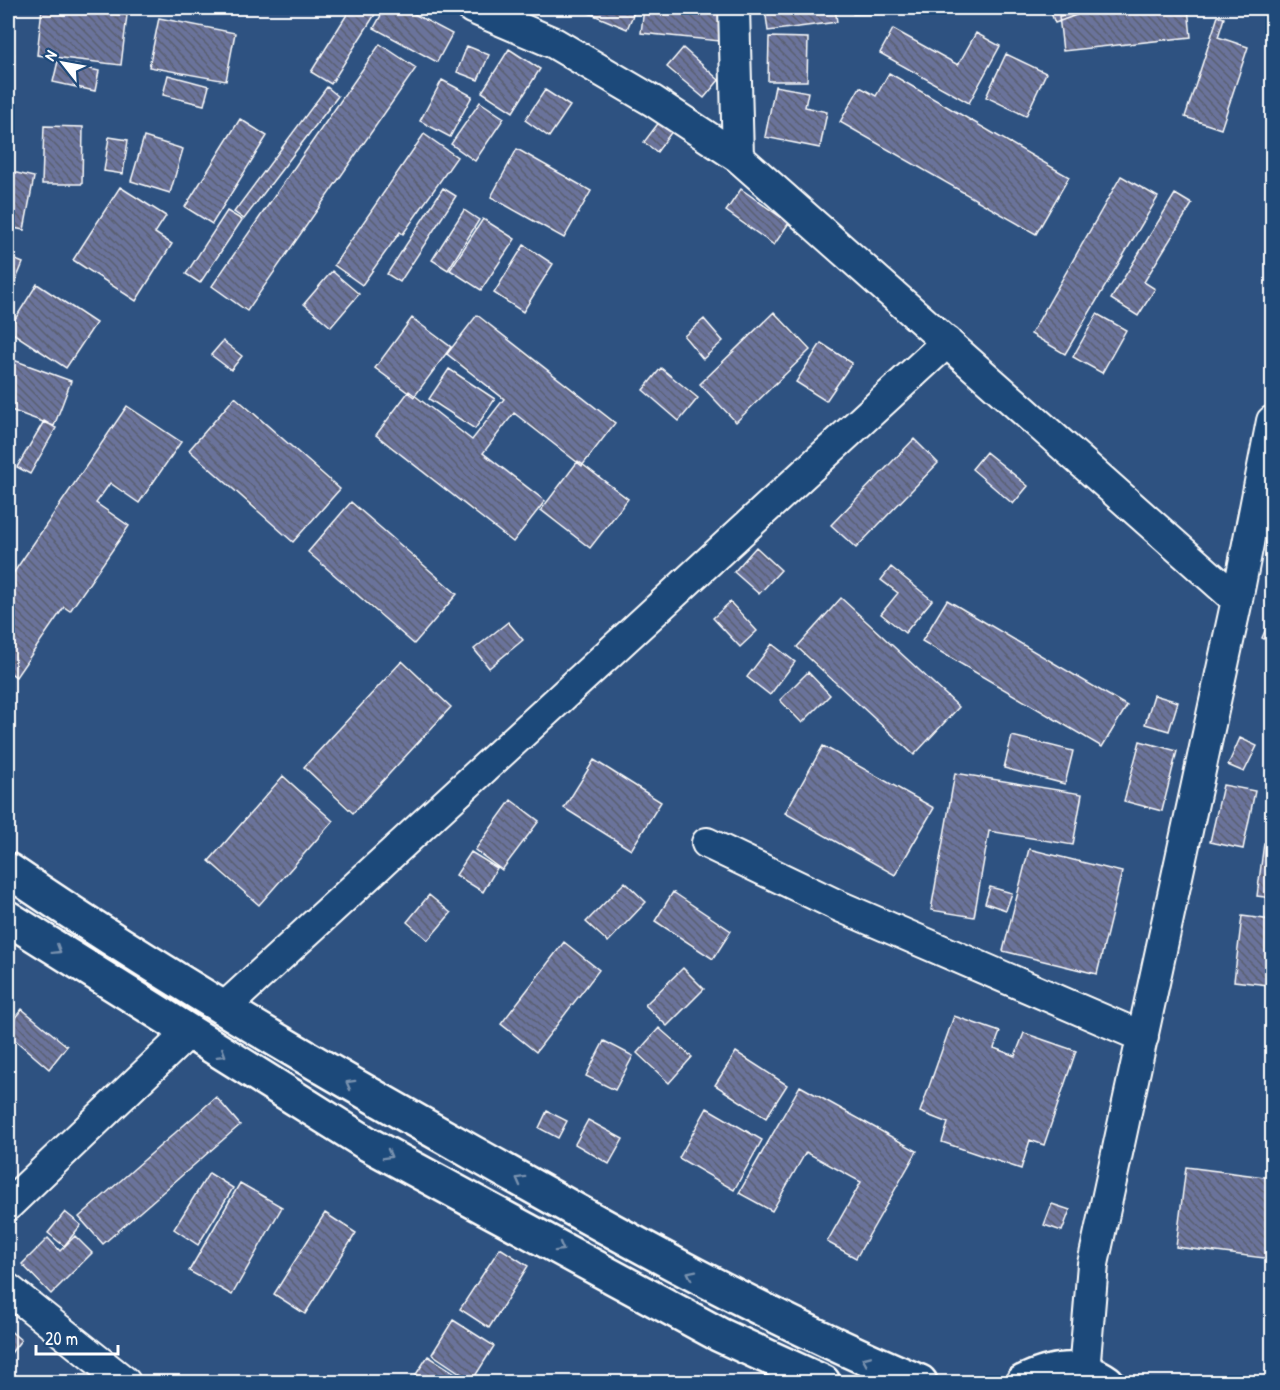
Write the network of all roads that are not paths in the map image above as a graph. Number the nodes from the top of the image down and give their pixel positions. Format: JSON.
{"nodes":[{"id":1,"x":472,"y":8,"type":"edge"},
{"id":2,"x":734,"y":8,"type":"edge"},
{"id":3,"x":738,"y":157,"type":"junction"},
{"id":4,"x":947,"y":342,"type":"junction"},
{"id":5,"x":1272,"y":421,"type":"edge"},
{"id":6,"x":1268,"y":468,"type":"edge"},
{"id":7,"x":1238,"y":600,"type":"junction"},
{"id":8,"x":707,"y":843,"type":"dead end"},
{"id":9,"x":8,"y":870,"type":"edge"},
{"id":10,"x":8,"y":918,"type":"edge"},
{"id":11,"x":224,"y":1009,"type":"junction"},
{"id":12,"x":188,"y":1033,"type":"junction"},
{"id":13,"x":1143,"y":1037,"type":"junction"},
{"id":14,"x":8,"y":1205,"type":"edge"},
{"id":15,"x":8,"y":1289,"type":"edge"},
{"id":16,"x":1095,"y":1377,"type":"edge"},
{"id":17,"x":125,"y":1383,"type":"edge"},
{"id":18,"x":823,"y":1383,"type":"edge"},
{"id":19,"x":920,"y":1383,"type":"edge"},
{"id":20,"x":1023,"y":1383,"type":"edge"}],
"edges":[{"from":1,"to":3,"type":"street"},
{"from":2,"to":3,"type":"street"},
{"from":3,"to":4,"type":"street"},
{"from":4,"to":7,"type":"street"},
{"from":4,"to":11,"type":"street"},
{"from":5,"to":6,"type":"street"},
{"from":6,"to":7,"type":"street"},
{"from":7,"to":13,"type":"street"},
{"from":8,"to":13,"type":"street"},
{"from":9,"to":11,"type":"highway"},
{"from":10,"to":12,"type":"highway","one_way":true},
{"from":19,"to":11,"type":"highway","one_way":true},
{"from":12,"to":14,"type":"street"},
{"from":12,"to":18,"type":"highway","one_way":true},
{"from":13,"to":16,"type":"street"},
{"from":15,"to":17,"type":"street"},
{"from":16,"to":20,"type":"highway"}]}
